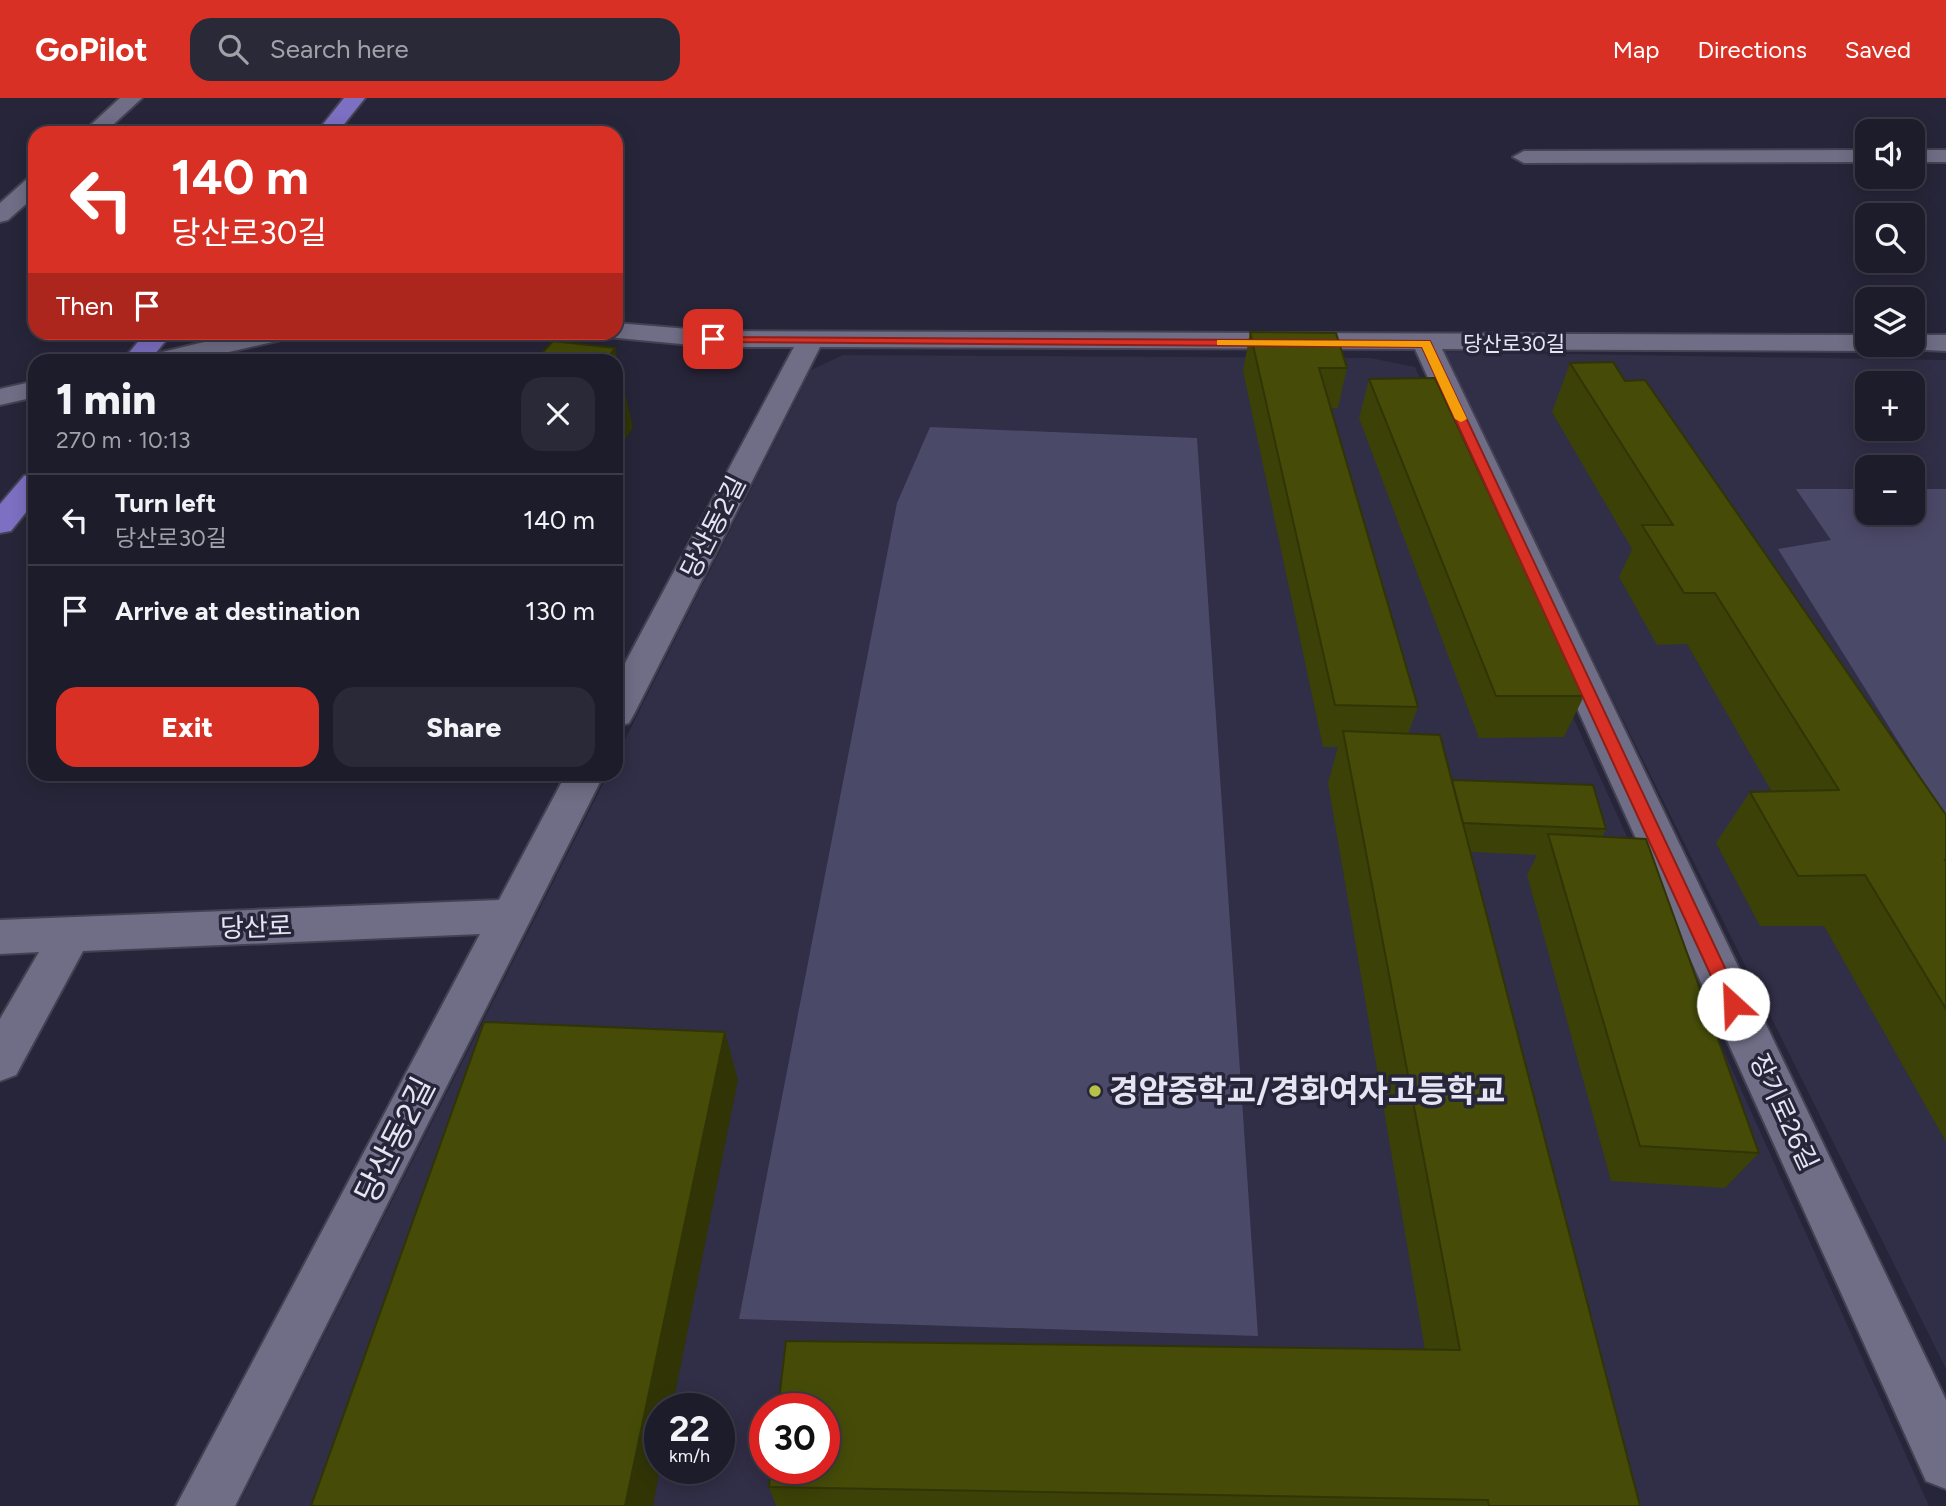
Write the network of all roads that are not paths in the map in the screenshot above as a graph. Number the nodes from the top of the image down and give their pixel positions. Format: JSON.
{"nodes":[{"id":1,"x":132,"y":98,"type":"edge"},
{"id":2,"x":355,"y":98,"type":"edge"},
{"id":3,"x":100,"y":126,"type":"edge"},
{"id":4,"x":332,"y":126,"type":"edge"},
{"id":5,"x":1855,"y":156,"type":"edge"},
{"id":6,"x":1925,"y":156,"type":"edge"},
{"id":7,"x":1946,"y":156,"type":"edge"},
{"id":8,"x":1524,"y":157,"type":"dead end"},
{"id":9,"x":28,"y":190,"type":"edge"},
{"id":10,"x":0,"y":215,"type":"edge"},
{"id":11,"x":623,"y":332,"type":"edge"},
{"id":12,"x":153,"y":340,"type":"edge"},
{"id":13,"x":247,"y":340,"type":"edge"},
{"id":14,"x":811,"y":340,"type":"junction"},
{"id":15,"x":1925,"y":343,"type":"edge"},
{"id":16,"x":1946,"y":343,"type":"edge"},
{"id":17,"x":1426,"y":344,"type":"junction"},
{"id":18,"x":1855,"y":344,"type":"edge"},
{"id":19,"x":141,"y":354,"type":"edge"},
{"id":20,"x":188,"y":354,"type":"edge"},
{"id":21,"x":28,"y":391,"type":"edge"},
{"id":22,"x":0,"y":397,"type":"edge"},
{"id":23,"x":28,"y":490,"type":"edge"},
{"id":24,"x":0,"y":524,"type":"edge"},
{"id":25,"x":623,"y":701,"type":"edge"},
{"id":26,"x":581,"y":781,"type":"edge"},
{"id":27,"x":511,"y":916,"type":"junction"},
{"id":28,"x":71,"y":934,"type":"junction"},
{"id":29,"x":0,"y":937,"type":"edge"},
{"id":30,"x":0,"y":1061,"type":"edge"},
{"id":31,"x":1946,"y":1461,"type":"edge"},
{"id":32,"x":205,"y":1506,"type":"edge"}],
"edges":[{"from":1,"to":3,"type":"street"},
{"from":2,"to":4,"type":"main road"},
{"from":5,"to":8,"type":"street"},
{"from":6,"to":7,"type":"street"},
{"from":9,"to":10,"type":"street"},
{"from":11,"to":14,"type":"street","name":"당산로30길"},
{"from":12,"to":19,"type":"main road"},
{"from":13,"to":20,"type":"street"},
{"from":14,"to":17,"type":"street","name":"당산로30길"},
{"from":14,"to":25,"type":"street","name":"당산동2길"},
{"from":15,"to":16,"type":"street"},
{"from":17,"to":18,"type":"street","name":"당산로30길"},
{"from":17,"to":31,"type":"street","name":"장기로26길"},
{"from":21,"to":22,"type":"street"},
{"from":23,"to":24,"type":"main road"},
{"from":26,"to":27,"type":"street","name":"당산동2길"},
{"from":27,"to":28,"type":"street","name":"당산로"},
{"from":27,"to":32,"type":"street","name":"당산동2길"},
{"from":28,"to":29,"type":"street","name":"당산로"},
{"from":28,"to":30,"type":"street"}]}
